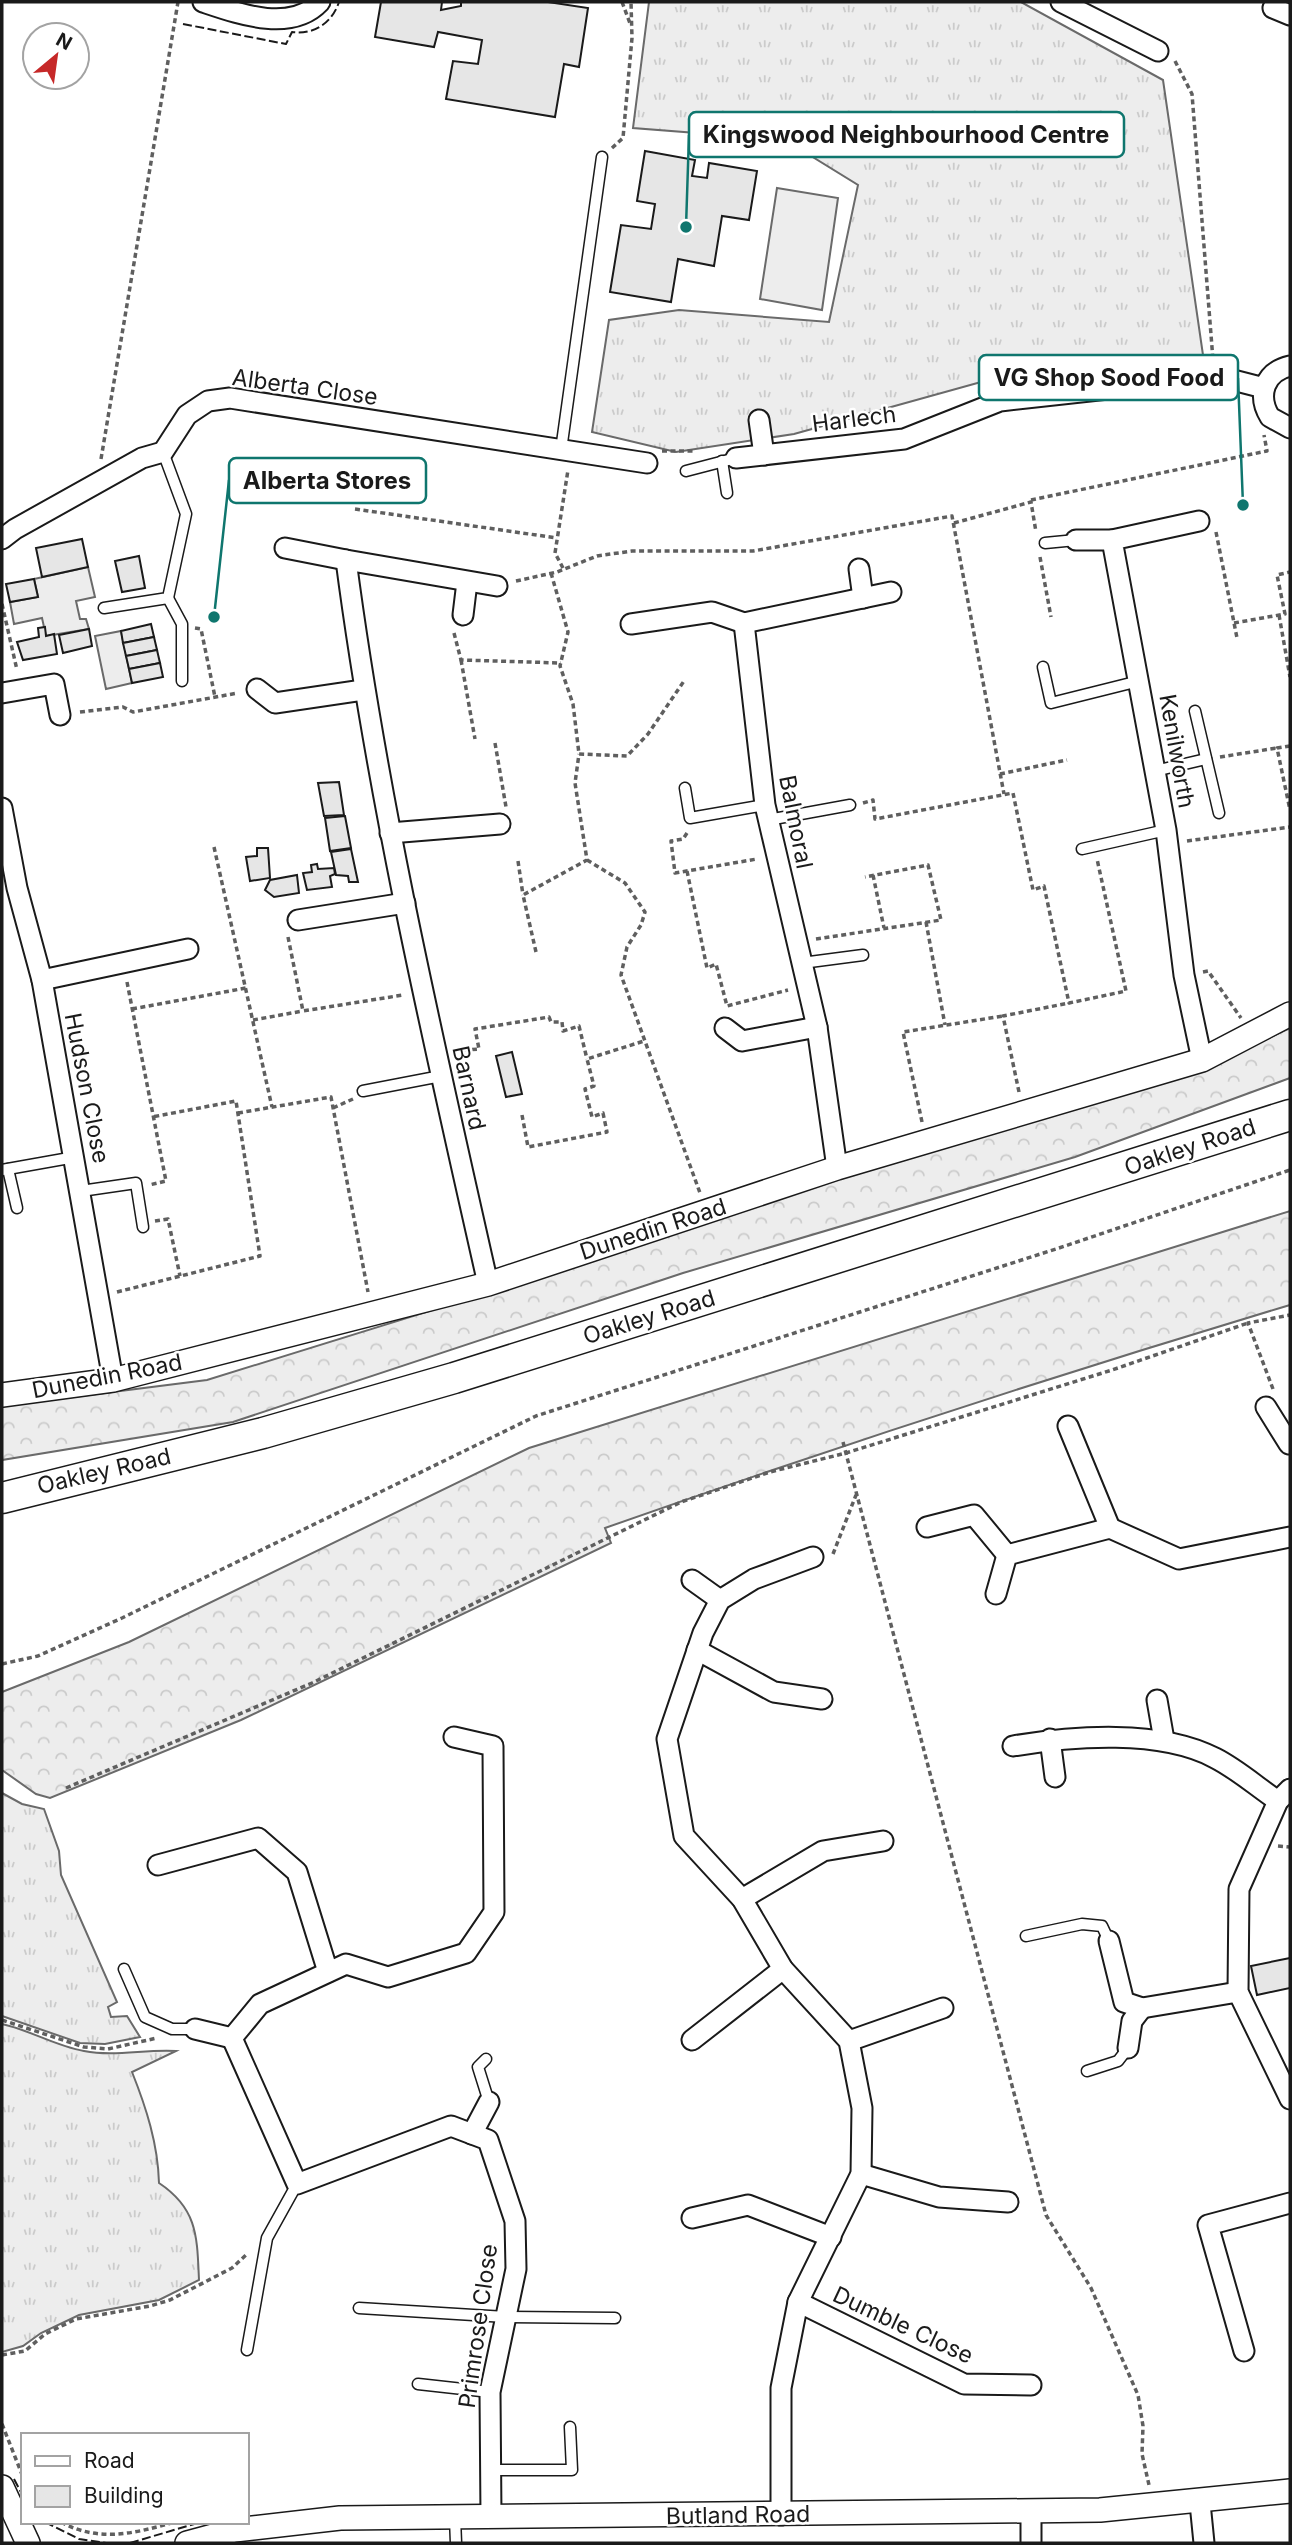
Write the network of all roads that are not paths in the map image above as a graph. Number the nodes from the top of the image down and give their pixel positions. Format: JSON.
{"nodes":[{"id":1,"x":203,"y":2,"type":"edge"},
{"id":2,"x":320,"y":2,"type":"edge"},
{"id":3,"x":1060,"y":2,"type":"edge"},
{"id":4,"x":1158,"y":51,"type":"road end"},
{"id":5,"x":602,"y":157,"type":"road end"},
{"id":6,"x":1290,"y":366,"type":"edge"},
{"id":7,"x":1264,"y":388,"type":"junction"},
{"id":8,"x":759,"y":420,"type":"dead end"},
{"id":9,"x":1290,"y":428,"type":"edge"},
{"id":10,"x":566,"y":451,"type":"junction"},
{"id":11,"x":163,"y":452,"type":"junction"},
{"id":12,"x":764,"y":455,"type":"junction"},
{"id":13,"x":729,"y":460,"type":"junction"},
{"id":14,"x":646,"y":463,"type":"dead end"},
{"id":15,"x":686,"y":471,"type":"dead end"},
{"id":16,"x":727,"y":493,"type":"dead end"},
{"id":17,"x":1199,"y":521,"type":"road end"},
{"id":18,"x":2,"y":540,"type":"edge"},
{"id":19,"x":1076,"y":540,"type":"joint"},
{"id":20,"x":1112,"y":540,"type":"junction"},
{"id":21,"x":1042,"y":543,"type":"road end"},
{"id":22,"x":285,"y":548,"type":"dead end"},
{"id":23,"x":346,"y":560,"type":"junction"},
{"id":24,"x":859,"y":569,"type":"dead end"},
{"id":25,"x":467,"y":582,"type":"junction"},
{"id":26,"x":497,"y":586,"type":"road end"},
{"id":27,"x":891,"y":592,"type":"dead end"},
{"id":28,"x":168,"y":598,"type":"junction"},
{"id":29,"x":863,"y":598,"type":"junction"},
{"id":30,"x":104,"y":608,"type":"dead end"},
{"id":31,"x":457,"y":618,"type":"road end"},
{"id":32,"x":744,"y":623,"type":"junction"},
{"id":33,"x":631,"y":624,"type":"dead end"},
{"id":34,"x":1044,"y":667,"type":"dead end"},
{"id":35,"x":182,"y":681,"type":"dead end"},
{"id":36,"x":1139,"y":681,"type":"junction"},
{"id":37,"x":257,"y":689,"type":"road end"},
{"id":38,"x":363,"y":690,"type":"junction"},
{"id":39,"x":2,"y":693,"type":"edge"},
{"id":40,"x":1195,"y":710,"type":"dead end"},
{"id":41,"x":60,"y":715,"type":"road end"},
{"id":42,"x":1206,"y":759,"type":"junction"},
{"id":43,"x":1155,"y":771,"type":"junction"},
{"id":44,"x":685,"y":788,"type":"dead end"},
{"id":45,"x":850,"y":805,"type":"road end"},
{"id":46,"x":2,"y":808,"type":"edge"},
{"id":47,"x":767,"y":812,"type":"junction"},
{"id":48,"x":1219,"y":813,"type":"dead end"},
{"id":49,"x":500,"y":824,"type":"road end"},
{"id":50,"x":390,"y":834,"type":"junction"},
{"id":51,"x":1167,"y":837,"type":"junction"},
{"id":52,"x":1082,"y":849,"type":"dead end"},
{"id":53,"x":10,"y":890,"type":"edge"},
{"id":54,"x":405,"y":903,"type":"junction"},
{"id":55,"x":298,"y":920,"type":"road end"},
{"id":56,"x":187,"y":950,"type":"dead end"},
{"id":57,"x":863,"y":955,"type":"dead end"},
{"id":58,"x":802,"y":963,"type":"junction"},
{"id":59,"x":42,"y":980,"type":"junction"},
{"id":60,"x":1290,"y":1014,"type":"edge"},
{"id":61,"x":817,"y":1027,"type":"junction"},
{"id":62,"x":725,"y":1028,"type":"dead end"},
{"id":63,"x":1202,"y":1060,"type":"junction"},
{"id":64,"x":441,"y":1076,"type":"junction"},
{"id":65,"x":363,"y":1091,"type":"road end"},
{"id":66,"x":1290,"y":1115,"type":"edge"},
{"id":67,"x":75,"y":1157,"type":"junction"},
{"id":68,"x":837,"y":1168,"type":"junction"},
{"id":69,"x":5,"y":1170,"type":"edge"},
{"id":70,"x":81,"y":1191,"type":"junction"},
{"id":71,"x":17,"y":1208,"type":"dead end"},
{"id":72,"x":143,"y":1226,"type":"road end"},
{"id":73,"x":488,"y":1284,"type":"junction"},
{"id":74,"x":113,"y":1380,"type":"junction"},
{"id":75,"x":2,"y":1395,"type":"edge"},
{"id":76,"x":1266,"y":1406,"type":"road end"},
{"id":77,"x":1068,"y":1426,"type":"dead end"},
{"id":78,"x":1290,"y":1445,"type":"edge"},
{"id":79,"x":2,"y":1498,"type":"edge"},
{"id":80,"x":927,"y":1527,"type":"dead end"},
{"id":81,"x":1111,"y":1528,"type":"junction"},
{"id":82,"x":1290,"y":1537,"type":"edge"},
{"id":83,"x":1007,"y":1555,"type":"junction"},
{"id":84,"x":813,"y":1557,"type":"road end"},
{"id":85,"x":692,"y":1580,"type":"dead end"},
{"id":86,"x":996,"y":1594,"type":"dead end"},
{"id":87,"x":720,"y":1600,"type":"junction"},
{"id":88,"x":697,"y":1650,"type":"junction"},
{"id":89,"x":822,"y":1699,"type":"dead end"},
{"id":90,"x":1157,"y":1700,"type":"dead end"},
{"id":91,"x":454,"y":1737,"type":"dead end"},
{"id":92,"x":1050,"y":1740,"type":"junction"},
{"id":93,"x":1164,"y":1740,"type":"junction"},
{"id":94,"x":1013,"y":1746,"type":"dead end"},
{"id":95,"x":1055,"y":1777,"type":"dead end"},
{"id":96,"x":1284,"y":1795,"type":"edge"},
{"id":97,"x":883,"y":1841,"type":"dead end"},
{"id":98,"x":158,"y":1865,"type":"dead end"},
{"id":99,"x":742,"y":1899,"type":"junction"},
{"id":100,"x":1026,"y":1936,"type":"dead end"},
{"id":101,"x":1109,"y":1941,"type":"joint"},
{"id":102,"x":124,"y":1969,"type":"dead end"},
{"id":103,"x":783,"y":1969,"type":"junction"},
{"id":104,"x":328,"y":1972,"type":"junction"},
{"id":105,"x":1238,"y":1992,"type":"junction"},
{"id":106,"x":943,"y":2008,"type":"dead end"},
{"id":107,"x":1142,"y":2008,"type":"junction"},
{"id":108,"x":195,"y":2029,"type":"joint"},
{"id":109,"x":232,"y":2038,"type":"junction"},
{"id":110,"x":692,"y":2040,"type":"dead end"},
{"id":111,"x":849,"y":2042,"type":"junction"},
{"id":112,"x":1128,"y":2048,"type":"joint"},
{"id":113,"x":486,"y":2059,"type":"dead end"},
{"id":114,"x":1087,"y":2071,"type":"dead end"},
{"id":115,"x":1290,"y":2099,"type":"edge"},
{"id":116,"x":489,"y":2102,"type":"joint"},
{"id":117,"x":472,"y":2134,"type":"junction"},
{"id":118,"x":861,"y":2174,"type":"junction"},
{"id":119,"x":297,"y":2184,"type":"junction"},
{"id":120,"x":1008,"y":2202,"type":"dead end"},
{"id":121,"x":1290,"y":2203,"type":"edge"},
{"id":122,"x":692,"y":2218,"type":"dead end"},
{"id":123,"x":831,"y":2237,"type":"junction"},
{"id":124,"x":798,"y":2302,"type":"junction"},
{"id":125,"x":359,"y":2308,"type":"dead end"},
{"id":126,"x":506,"y":2317,"type":"junction"},
{"id":127,"x":615,"y":2318,"type":"dead end"},
{"id":128,"x":247,"y":2350,"type":"dead end"},
{"id":129,"x":1244,"y":2351,"type":"dead end"},
{"id":130,"x":418,"y":2384,"type":"dead end"},
{"id":131,"x":1031,"y":2385,"type":"dead end"},
{"id":132,"x":490,"y":2392,"type":"junction"},
{"id":133,"x":570,"y":2427,"type":"dead end"},
{"id":134,"x":489,"y":2470,"type":"junction"},
{"id":135,"x":2,"y":2487,"type":"edge"},
{"id":136,"x":1290,"y":2491,"type":"edge"},
{"id":137,"x":1200,"y":2502,"type":"junction"},
{"id":138,"x":1031,"y":2512,"type":"junction"},
{"id":139,"x":781,"y":2515,"type":"junction"},
{"id":140,"x":455,"y":2517,"type":"junction"},
{"id":141,"x":491,"y":2517,"type":"junction"},
{"id":142,"x":28,"y":2543,"type":"edge"},
{"id":143,"x":187,"y":2543,"type":"edge"},
{"id":144,"x":456,"y":2543,"type":"edge"},
{"id":145,"x":1031,"y":2543,"type":"edge"},
{"id":146,"x":1204,"y":2543,"type":"edge"}],
"edges":[{"from":1,"to":2,"type":"street"},
{"from":3,"to":4,"type":"street"},
{"from":5,"to":10,"type":"lane"},
{"from":6,"to":7,"type":"street"},
{"from":7,"to":9,"type":"street"},
{"from":7,"to":12,"type":"street","name":"Harlech"},
{"from":8,"to":12,"type":"street"},
{"from":10,"to":11,"type":"street","name":"Alberta Close"},
{"from":10,"to":14,"type":"street","name":"Alberta Close"},
{"from":11,"to":18,"type":"street"},
{"from":11,"to":28,"type":"lane"},
{"from":12,"to":13,"type":"street","name":"Harlech"},
{"from":13,"to":15,"type":"lane"},
{"from":13,"to":16,"type":"lane"},
{"from":17,"to":20,"type":"street"},
{"from":19,"to":20,"type":"street"},
{"from":19,"to":21,"type":"lane"},
{"from":20,"to":36,"type":"street","name":"Kenilworth"},
{"from":22,"to":23,"type":"street"},
{"from":23,"to":25,"type":"street"},
{"from":23,"to":38,"type":"street","name":"Barnard"},
{"from":24,"to":29,"type":"street"},
{"from":25,"to":26,"type":"street"},
{"from":25,"to":31,"type":"street"},
{"from":27,"to":29,"type":"street"},
{"from":28,"to":30,"type":"lane"},
{"from":28,"to":35,"type":"lane"},
{"from":29,"to":32,"type":"street"},
{"from":32,"to":33,"type":"street"},
{"from":32,"to":47,"type":"street","name":"Balmoral"},
{"from":34,"to":36,"type":"lane"},
{"from":36,"to":43,"type":"street","name":"Kenilworth"},
{"from":37,"to":38,"type":"street"},
{"from":38,"to":50,"type":"street","name":"Barnard"},
{"from":39,"to":41,"type":"street"},
{"from":40,"to":42,"type":"lane"},
{"from":42,"to":43,"type":"lane"},
{"from":42,"to":48,"type":"lane"},
{"from":43,"to":51,"type":"street","name":"Kenilworth"},
{"from":44,"to":47,"type":"lane"},
{"from":45,"to":47,"type":"lane"},
{"from":46,"to":53,"type":"street","name":"Hudson Close"},
{"from":47,"to":58,"type":"street","name":"Balmoral"},
{"from":49,"to":50,"type":"street"},
{"from":50,"to":54,"type":"street","name":"Barnard"},
{"from":51,"to":52,"type":"lane"},
{"from":51,"to":63,"type":"street","name":"Kenilworth"},
{"from":53,"to":59,"type":"street","name":"Hudson Close"},
{"from":54,"to":55,"type":"street"},
{"from":54,"to":64,"type":"street","name":"Barnard"},
{"from":56,"to":59,"type":"street"},
{"from":57,"to":58,"type":"lane"},
{"from":58,"to":61,"type":"street","name":"Balmoral"},
{"from":59,"to":67,"type":"street","name":"Hudson Close"},
{"from":60,"to":63,"type":"street","name":"Dunedin Road"},
{"from":61,"to":62,"type":"street"},
{"from":61,"to":68,"type":"street","name":"Balmoral"},
{"from":63,"to":68,"type":"street","name":"Dunedin Road"},
{"from":64,"to":65,"type":"lane"},
{"from":64,"to":73,"type":"street","name":"Barnard"},
{"from":66,"to":79,"type":"main road","name":"Oakley Road"},
{"from":67,"to":69,"type":"lane"},
{"from":67,"to":70,"type":"street","name":"Hudson Close"},
{"from":68,"to":73,"type":"street","name":"Dunedin Road"},
{"from":69,"to":71,"type":"lane"},
{"from":70,"to":72,"type":"lane"},
{"from":70,"to":74,"type":"street","name":"Hudson Close"},
{"from":73,"to":74,"type":"street","name":"Dunedin Road"},
{"from":74,"to":75,"type":"street","name":"Dunedin Road"},
{"from":76,"to":78,"type":"street"},
{"from":77,"to":81,"type":"street"},
{"from":80,"to":83,"type":"street"},
{"from":81,"to":82,"type":"street"},
{"from":81,"to":83,"type":"street"},
{"from":83,"to":86,"type":"street"},
{"from":84,"to":87,"type":"street"},
{"from":85,"to":87,"type":"street"},
{"from":87,"to":88,"type":"street"},
{"from":88,"to":89,"type":"street"},
{"from":88,"to":99,"type":"street"},
{"from":90,"to":93,"type":"street"},
{"from":91,"to":104,"type":"street"},
{"from":92,"to":93,"type":"street"},
{"from":92,"to":94,"type":"street"},
{"from":92,"to":95,"type":"street"},
{"from":93,"to":96,"type":"street"},
{"from":96,"to":105,"type":"street"},
{"from":97,"to":99,"type":"street"},
{"from":98,"to":104,"type":"street"},
{"from":99,"to":103,"type":"street"},
{"from":100,"to":101,"type":"lane"},
{"from":101,"to":107,"type":"street"},
{"from":102,"to":108,"type":"lane"},
{"from":103,"to":110,"type":"street"},
{"from":103,"to":111,"type":"street"},
{"from":104,"to":109,"type":"street"},
{"from":105,"to":107,"type":"street"},
{"from":105,"to":115,"type":"street"},
{"from":106,"to":111,"type":"street"},
{"from":107,"to":112,"type":"street"},
{"from":108,"to":109,"type":"street"},
{"from":109,"to":119,"type":"street"},
{"from":111,"to":118,"type":"street","name":"Dumble Close"},
{"from":112,"to":114,"type":"lane"},
{"from":113,"to":116,"type":"lane"},
{"from":116,"to":117,"type":"street"},
{"from":117,"to":119,"type":"street"},
{"from":117,"to":126,"type":"street","name":"Primrose Close"},
{"from":118,"to":120,"type":"street"},
{"from":118,"to":123,"type":"street","name":"Dumble Close"},
{"from":119,"to":128,"type":"lane"},
{"from":121,"to":129,"type":"street"},
{"from":122,"to":123,"type":"street"},
{"from":123,"to":124,"type":"street","name":"Dumble Close"},
{"from":124,"to":131,"type":"street","name":"Dumble Close"},
{"from":124,"to":139,"type":"street","name":"Dumble Close"},
{"from":125,"to":126,"type":"lane"},
{"from":126,"to":127,"type":"lane"},
{"from":126,"to":132,"type":"street","name":"Primrose Close"},
{"from":130,"to":132,"type":"lane"},
{"from":132,"to":134,"type":"street","name":"Primrose Close"},
{"from":133,"to":134,"type":"lane"},
{"from":134,"to":141,"type":"street","name":"Primrose Close"},
{"from":135,"to":142,"type":"street"},
{"from":136,"to":137,"type":"street","name":"Butland Road"},
{"from":137,"to":138,"type":"street","name":"Butland Road"},
{"from":137,"to":146,"type":"street"},
{"from":138,"to":139,"type":"street","name":"Butland Road"},
{"from":138,"to":145,"type":"street"},
{"from":139,"to":141,"type":"street","name":"Butland Road"},
{"from":140,"to":141,"type":"street","name":"Butland Road"},
{"from":140,"to":143,"type":"street","name":"Butland Road"},
{"from":140,"to":144,"type":"lane"}]}
